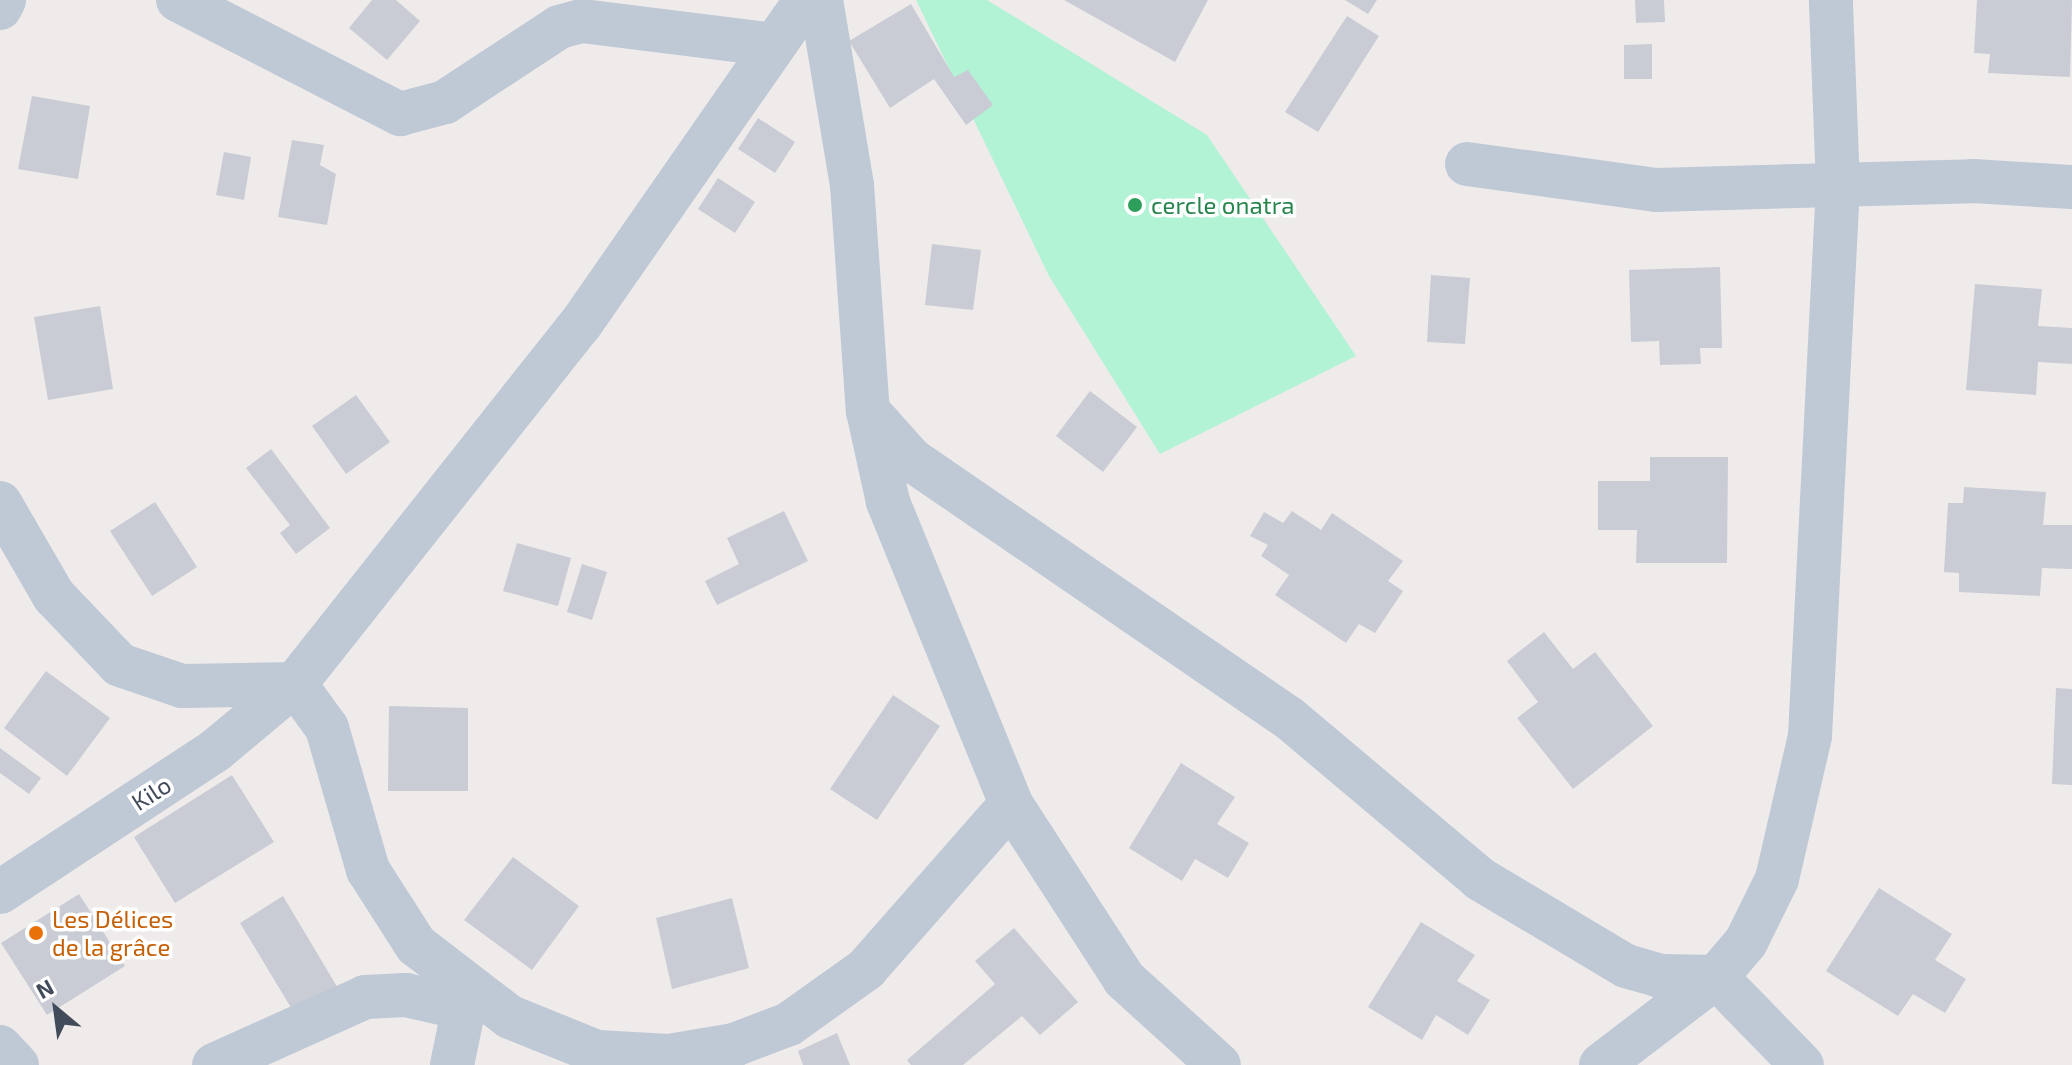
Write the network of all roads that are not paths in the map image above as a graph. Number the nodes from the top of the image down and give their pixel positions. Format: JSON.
{"nodes":[{"id":1,"x":4,"y":0,"type":"edge"},
{"id":2,"x":178,"y":0,"type":"edge"},
{"id":3,"x":806,"y":0,"type":"edge"},
{"id":4,"x":821,"y":0,"type":"edge"},
{"id":5,"x":1831,"y":0,"type":"edge"},
{"id":6,"x":0,"y":8,"type":"edge"},
{"id":7,"x":775,"y":45,"type":"junction"},
{"id":8,"x":1467,"y":164,"type":"dead end"},
{"id":9,"x":1838,"y":186,"type":"junction"},
{"id":10,"x":2072,"y":187,"type":"edge"},
{"id":11,"x":868,"y":411,"type":"junction"},
{"id":12,"x":0,"y":503,"type":"edge"},
{"id":13,"x":295,"y":684,"type":"junction"},
{"id":14,"x":1011,"y":804,"type":"junction"},
{"id":15,"x":0,"y":892,"type":"edge"},
{"id":16,"x":1716,"y":977,"type":"junction"},
{"id":17,"x":467,"y":998,"type":"junction"},
{"id":18,"x":0,"y":1047,"type":"edge"},
{"id":19,"x":17,"y":1065,"type":"edge"},
{"id":20,"x":214,"y":1065,"type":"edge"},
{"id":21,"x":452,"y":1065,"type":"edge"},
{"id":22,"x":1219,"y":1065,"type":"edge"},
{"id":23,"x":1601,"y":1065,"type":"edge"},
{"id":24,"x":1802,"y":1065,"type":"edge"}],
"edges":[{"from":1,"to":6,"type":"street"},
{"from":2,"to":7,"type":"street"},
{"from":3,"to":7,"type":"street","name":"Kilo"},
{"from":4,"to":11,"type":"street"},
{"from":5,"to":9,"type":"street"},
{"from":7,"to":13,"type":"street","name":"Kilo"},
{"from":8,"to":9,"type":"street"},
{"from":9,"to":10,"type":"street"},
{"from":9,"to":16,"type":"street"},
{"from":11,"to":14,"type":"street"},
{"from":11,"to":16,"type":"street"},
{"from":12,"to":13,"type":"street"},
{"from":13,"to":15,"type":"street","name":"Kilo"},
{"from":13,"to":17,"type":"street"},
{"from":14,"to":17,"type":"street"},
{"from":14,"to":22,"type":"street"},
{"from":16,"to":23,"type":"street"},
{"from":16,"to":24,"type":"street"},
{"from":17,"to":20,"type":"street"},
{"from":17,"to":21,"type":"street"},
{"from":18,"to":19,"type":"street"}]}
